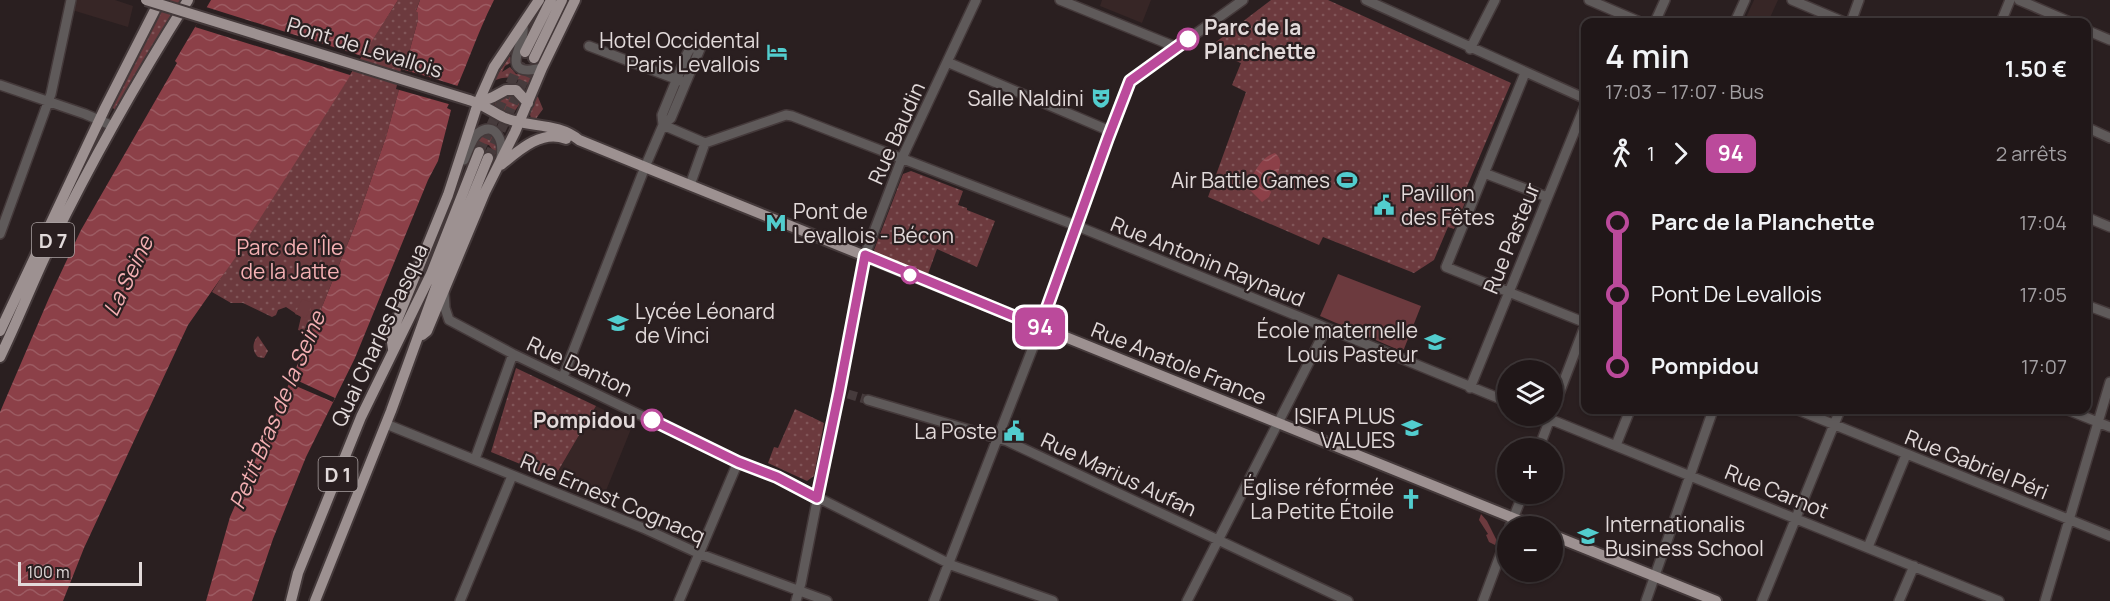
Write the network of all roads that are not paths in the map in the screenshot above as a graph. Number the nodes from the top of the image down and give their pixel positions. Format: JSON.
{"nodes":[{"id":1,"x":71,"y":0,"type":"edge"},
{"id":2,"x":146,"y":0,"type":"edge"},
{"id":3,"x":160,"y":0,"type":"edge"},
{"id":4,"x":188,"y":0,"type":"edge"},
{"id":5,"x":539,"y":0,"type":"edge"},
{"id":6,"x":551,"y":0,"type":"edge"},
{"id":7,"x":562,"y":0,"type":"edge"},
{"id":8,"x":575,"y":0,"type":"edge"},
{"id":9,"x":976,"y":0,"type":"edge"},
{"id":10,"x":1060,"y":0,"type":"edge"},
{"id":11,"x":1243,"y":0,"type":"edge"},
{"id":12,"x":1366,"y":0,"type":"edge"},
{"id":13,"x":1495,"y":0,"type":"edge"},
{"id":14,"x":1588,"y":0,"type":"edge"},
{"id":15,"x":1665,"y":0,"type":"edge"},
{"id":16,"x":1745,"y":0,"type":"edge"},
{"id":17,"x":1792,"y":0,"type":"edge"},
{"id":18,"x":1859,"y":0,"type":"edge"},
{"id":19,"x":2010,"y":0,"type":"edge"},
{"id":20,"x":2019,"y":0,"type":"edge"},
{"id":21,"x":1631,"y":18,"type":"edge"},
{"id":22,"x":1657,"y":18,"type":"edge"},
{"id":23,"x":1737,"y":18,"type":"edge"},
{"id":24,"x":1835,"y":18,"type":"edge"},
{"id":25,"x":1852,"y":18,"type":"edge"},
{"id":26,"x":2003,"y":18,"type":"edge"},
{"id":27,"x":2061,"y":18,"type":"edge"},
{"id":28,"x":523,"y":27,"type":"junction"},
{"id":29,"x":2091,"y":32,"type":"edge"},
{"id":30,"x":2110,"y":40,"type":"edge"},
{"id":31,"x":589,"y":46,"type":"dead end"},
{"id":32,"x":1176,"y":47,"type":"junction"},
{"id":33,"x":1470,"y":49,"type":"junction"},
{"id":34,"x":947,"y":62,"type":"junction"},
{"id":35,"x":542,"y":68,"type":"junction"},
{"id":36,"x":1525,"y":73,"type":"junction"},
{"id":37,"x":0,"y":85,"type":"edge"},
{"id":38,"x":1581,"y":99,"type":"edge"},
{"id":39,"x":49,"y":101,"type":"junction"},
{"id":40,"x":473,"y":101,"type":"junction"},
{"id":41,"x":528,"y":103,"type":"junction"},
{"id":42,"x":1581,"y":113,"type":"edge"},
{"id":43,"x":99,"y":121,"type":"junction"},
{"id":44,"x":519,"y":122,"type":"junction"},
{"id":45,"x":663,"y":125,"type":"junction"},
{"id":46,"x":113,"y":126,"type":"junction"},
{"id":47,"x":2091,"y":130,"type":"edge"},
{"id":48,"x":1110,"y":131,"type":"junction"},
{"id":49,"x":2110,"y":138,"type":"edge"},
{"id":50,"x":579,"y":140,"type":"junction"},
{"id":51,"x":705,"y":143,"type":"junction"},
{"id":52,"x":479,"y":152,"type":"tunnel mouth"},
{"id":53,"x":488,"y":158,"type":"tunnel mouth"},
{"id":54,"x":902,"y":159,"type":"junction"},
{"id":55,"x":498,"y":166,"type":"junction"},
{"id":56,"x":645,"y":167,"type":"junction"},
{"id":57,"x":458,"y":168,"type":"junction"},
{"id":58,"x":1484,"y":173,"type":"junction"},
{"id":59,"x":690,"y":185,"type":"junction"},
{"id":60,"x":1547,"y":197,"type":"junction"},
{"id":61,"x":2091,"y":219,"type":"edge"},
{"id":62,"x":1077,"y":226,"type":"junction"},
{"id":63,"x":2110,"y":227,"type":"edge"},
{"id":64,"x":0,"y":234,"type":"edge"},
{"id":65,"x":865,"y":255,"type":"junction"},
{"id":66,"x":444,"y":289,"type":"junction"},
{"id":67,"x":1509,"y":293,"type":"junction"},
{"id":68,"x":2091,"y":307,"type":"edge"},
{"id":69,"x":2110,"y":314,"type":"edge"},
{"id":70,"x":1581,"y":321,"type":"edge"},
{"id":71,"x":1040,"y":327,"type":"junction"},
{"id":72,"x":1326,"y":329,"type":"junction"},
{"id":73,"x":0,"y":331,"type":"edge"},
{"id":74,"x":1581,"y":333,"type":"edge"},
{"id":75,"x":417,"y":339,"type":"junction"},
{"id":76,"x":393,"y":350,"type":"junction"},
{"id":77,"x":513,"y":354,"type":"junction"},
{"id":78,"x":0,"y":357,"type":"edge"},
{"id":79,"x":563,"y":377,"type":"junction"},
{"id":80,"x":1563,"y":379,"type":"edge"},
{"id":81,"x":2110,"y":382,"type":"edge"},
{"id":82,"x":1470,"y":387,"type":"junction"},
{"id":83,"x":1497,"y":398,"type":"edge"},
{"id":84,"x":868,"y":400,"type":"tunnel mouth"},
{"id":85,"x":1628,"y":414,"type":"edge"},
{"id":86,"x":1712,"y":414,"type":"edge"},
{"id":87,"x":1808,"y":414,"type":"edge"},
{"id":88,"x":1838,"y":414,"type":"edge"},
{"id":89,"x":2078,"y":414,"type":"edge"},
{"id":90,"x":1563,"y":421,"type":"edge"},
{"id":91,"x":2098,"y":422,"type":"junction"},
{"id":92,"x":1278,"y":423,"type":"junction"},
{"id":93,"x":386,"y":424,"type":"junction"},
{"id":94,"x":1833,"y":424,"type":"junction"},
{"id":95,"x":2110,"y":427,"type":"edge"},
{"id":96,"x":999,"y":438,"type":"junction"},
{"id":97,"x":1616,"y":445,"type":"junction"},
{"id":98,"x":1906,"y":455,"type":"junction"},
{"id":99,"x":476,"y":459,"type":"junction"},
{"id":100,"x":738,"y":462,"type":"junction"},
{"id":101,"x":1690,"y":475,"type":"junction"},
{"id":102,"x":512,"y":476,"type":"junction"},
{"id":103,"x":817,"y":498,"type":"junction"},
{"id":104,"x":1498,"y":516,"type":"edge"},
{"id":105,"x":1795,"y":518,"type":"junction"},
{"id":106,"x":2069,"y":520,"type":"junction"},
{"id":107,"x":2110,"y":536,"type":"edge"},
{"id":108,"x":1563,"y":539,"type":"edge"},
{"id":109,"x":1218,"y":540,"type":"junction"},
{"id":110,"x":1868,"y":547,"type":"junction"},
{"id":111,"x":700,"y":554,"type":"junction"},
{"id":112,"x":949,"y":563,"type":"junction"},
{"id":113,"x":1497,"y":563,"type":"edge"},
{"id":114,"x":1914,"y":566,"type":"junction"},
{"id":115,"x":1655,"y":575,"type":"junction"},
{"id":116,"x":797,"y":596,"type":"edge"},
{"id":117,"x":291,"y":601,"type":"edge"},
{"id":118,"x":315,"y":601,"type":"edge"},
{"id":119,"x":460,"y":601,"type":"edge"},
{"id":120,"x":679,"y":601,"type":"edge"},
{"id":121,"x":826,"y":601,"type":"edge"},
{"id":122,"x":934,"y":601,"type":"edge"},
{"id":123,"x":1053,"y":601,"type":"edge"},
{"id":124,"x":1187,"y":601,"type":"edge"},
{"id":125,"x":1348,"y":601,"type":"edge"},
{"id":126,"x":1483,"y":601,"type":"edge"},
{"id":127,"x":1646,"y":601,"type":"edge"},
{"id":128,"x":1716,"y":601,"type":"edge"},
{"id":129,"x":1762,"y":601,"type":"edge"},
{"id":130,"x":1899,"y":601,"type":"edge"},
{"id":131,"x":1999,"y":601,"type":"edge"},
{"id":132,"x":2045,"y":601,"type":"edge"}],
"edges":[{"from":1,"to":39,"type":"street"},
{"from":2,"to":40,"type":"main road","name":"Pont de Levallois","bridge":true},
{"from":3,"to":43,"type":"main road","number":"D 7"},
{"from":4,"to":46,"type":"main road","number":"D 7"},
{"from":5,"to":28,"type":"main road"},
{"from":6,"to":7,"type":"main road"},
{"from":8,"to":35,"type":"main road"},
{"from":9,"to":34,"type":"street","name":"Rue Baudin"},
{"from":10,"to":32,"type":"street"},
{"from":11,"to":32,"type":"street"},
{"from":12,"to":33,"type":"street"},
{"from":13,"to":33,"type":"street"},
{"from":14,"to":21,"type":"street"},
{"from":15,"to":22,"type":"street"},
{"from":16,"to":23,"type":"street"},
{"from":17,"to":24,"type":"street"},
{"from":18,"to":25,"type":"street"},
{"from":19,"to":26,"type":"street"},
{"from":20,"to":27,"type":"street"},
{"from":28,"to":35,"type":"street"},
{"from":28,"to":40,"type":"main road"},
{"from":29,"to":30,"type":"street"},
{"from":31,"to":45,"type":"street"},
{"from":32,"to":48,"type":"street"},
{"from":33,"to":36,"type":"street"},
{"from":34,"to":48,"type":"street"},
{"from":34,"to":54,"type":"street","name":"Rue Baudin"},
{"from":35,"to":41,"type":"main road"},
{"from":36,"to":38,"type":"street"},
{"from":36,"to":58,"type":"street"},
{"from":37,"to":39,"type":"street"},
{"from":39,"to":43,"type":"street"},
{"from":39,"to":64,"type":"street"},
{"from":40,"to":41,"type":"main road"},
{"from":40,"to":44,"type":"main road","name":"Pont de Levallois"},
{"from":40,"to":57,"type":"main road"},
{"from":41,"to":44,"type":"main road"},
{"from":42,"to":60,"type":"street","name":"Rue Pasteur"},
{"from":43,"to":46,"type":"street"},
{"from":43,"to":73,"type":"main road","number":"D 7"},
{"from":44,"to":50,"type":"main road","name":"Pont de Levallois"},
{"from":44,"to":55,"type":"main road"},
{"from":45,"to":51,"type":"street"},
{"from":45,"to":56,"type":"street"},
{"from":46,"to":78,"type":"main road","number":"D 7"},
{"from":47,"to":49,"type":"street"},
{"from":48,"to":62,"type":"street"},
{"from":50,"to":55,"type":"main road"},
{"from":50,"to":56,"type":"main road","name":"Rue Anatole France"},
{"from":51,"to":54,"type":"street","name":"Rue Antonin Raynaud"},
{"from":51,"to":59,"type":"street"},
{"from":52,"to":76,"type":"main road","name":"Quai Charles Pasqua","number":"D 1"},
{"from":53,"to":75,"type":"main road","name":"Quai Charles Pasqua","number":"D 1"},
{"from":54,"to":62,"type":"street","name":"Rue Antonin Raynaud"},
{"from":54,"to":65,"type":"street","name":"Rue Baudin"},
{"from":55,"to":57,"type":"street"},
{"from":55,"to":66,"type":"main road"},
{"from":56,"to":59,"type":"main road","name":"Rue Anatole France"},
{"from":56,"to":79,"type":"street"},
{"from":57,"to":76,"type":"main road"},
{"from":58,"to":60,"type":"street"},
{"from":58,"to":67,"type":"street"},
{"from":59,"to":65,"type":"main road","name":"Rue Anatole France"},
{"from":60,"to":67,"type":"street","name":"Rue Pasteur"},
{"from":61,"to":63,"type":"street"},
{"from":62,"to":71,"type":"street"},
{"from":62,"to":72,"type":"street","name":"Rue Antonin Raynaud"},
{"from":65,"to":71,"type":"main road","name":"Rue Anatole France"},
{"from":65,"to":103,"type":"street","name":"Rue Baudin"},
{"from":66,"to":75,"type":"main road"},
{"from":66,"to":77,"type":"street","name":"Rue Danton"},
{"from":67,"to":70,"type":"street"},
{"from":67,"to":82,"type":"street","name":"Rue Pasteur"},
{"from":68,"to":69,"type":"street"},
{"from":71,"to":92,"type":"main road","name":"Rue Anatole France"},
{"from":71,"to":96,"type":"street"},
{"from":72,"to":82,"type":"street"},
{"from":72,"to":92,"type":"street"},
{"from":74,"to":80,"type":"street"},
{"from":75,"to":93,"type":"main road","name":"Quai Charles Pasqua","number":"D 1"},
{"from":76,"to":117,"type":"main road","name":"Quai Charles Pasqua","number":"D 1"},
{"from":77,"to":79,"type":"street","name":"Rue Danton"},
{"from":77,"to":99,"type":"street"},
{"from":79,"to":100,"type":"street","name":"Rue Danton"},
{"from":81,"to":91,"type":"street"},
{"from":82,"to":83,"type":"street"},
{"from":84,"to":96,"type":"street","name":"Rue Marius Aufan"},
{"from":85,"to":97,"type":"street"},
{"from":86,"to":101,"type":"street"},
{"from":87,"to":94,"type":"street","name":"Rue Gabriel Péri"},
{"from":88,"to":94,"type":"street"},
{"from":89,"to":91,"type":"street"},
{"from":90,"to":97,"type":"street","name":"Rue Carnot"},
{"from":91,"to":95,"type":"street"},
{"from":91,"to":106,"type":"street"},
{"from":92,"to":104,"type":"main road","name":"Rue Anatole France"},
{"from":92,"to":109,"type":"street"},
{"from":93,"to":99,"type":"street","name":"Rue Ernest Cognacq"},
{"from":93,"to":118,"type":"main road","name":"Quai Charles Pasqua","number":"D 1"},
{"from":94,"to":98,"type":"street","name":"Rue Gabriel Péri"},
{"from":94,"to":105,"type":"street"},
{"from":96,"to":109,"type":"street","name":"Rue Marius Aufan"},
{"from":96,"to":112,"type":"street"},
{"from":97,"to":101,"type":"street","name":"Rue Carnot"},
{"from":98,"to":106,"type":"street","name":"Rue Gabriel Péri"},
{"from":98,"to":110,"type":"street"},
{"from":99,"to":102,"type":"street","name":"Rue Ernest Cognacq"},
{"from":100,"to":103,"type":"street","name":"Rue Danton"},
{"from":100,"to":111,"type":"street"},
{"from":101,"to":105,"type":"street","name":"Rue Carnot"},
{"from":101,"to":115,"type":"street"},
{"from":102,"to":111,"type":"street","name":"Rue Ernest Cognacq"},
{"from":102,"to":119,"type":"street"},
{"from":103,"to":112,"type":"street","name":"Rue Danton"},
{"from":103,"to":116,"type":"street","name":"Rue Baudin"},
{"from":105,"to":110,"type":"street","name":"Rue Carnot"},
{"from":105,"to":129,"type":"street"},
{"from":106,"to":107,"type":"street","name":"Rue Gabriel Péri"},
{"from":106,"to":132,"type":"street"},
{"from":108,"to":115,"type":"main road"},
{"from":109,"to":124,"type":"street"},
{"from":109,"to":125,"type":"street","name":"Rue Marius Aufan"},
{"from":110,"to":114,"type":"street","name":"Rue Carnot"},
{"from":111,"to":116,"type":"street","name":"Rue Ernest Cognacq"},
{"from":111,"to":120,"type":"street"},
{"from":112,"to":122,"type":"street"},
{"from":112,"to":123,"type":"street","name":"Rue Danton"},
{"from":113,"to":126,"type":"street"},
{"from":114,"to":130,"type":"street"},
{"from":114,"to":131,"type":"street","name":"Rue Carnot"},
{"from":115,"to":127,"type":"street"},
{"from":115,"to":128,"type":"main road"},
{"from":116,"to":121,"type":"street","name":"Rue Ernest Cognacq"}]}
